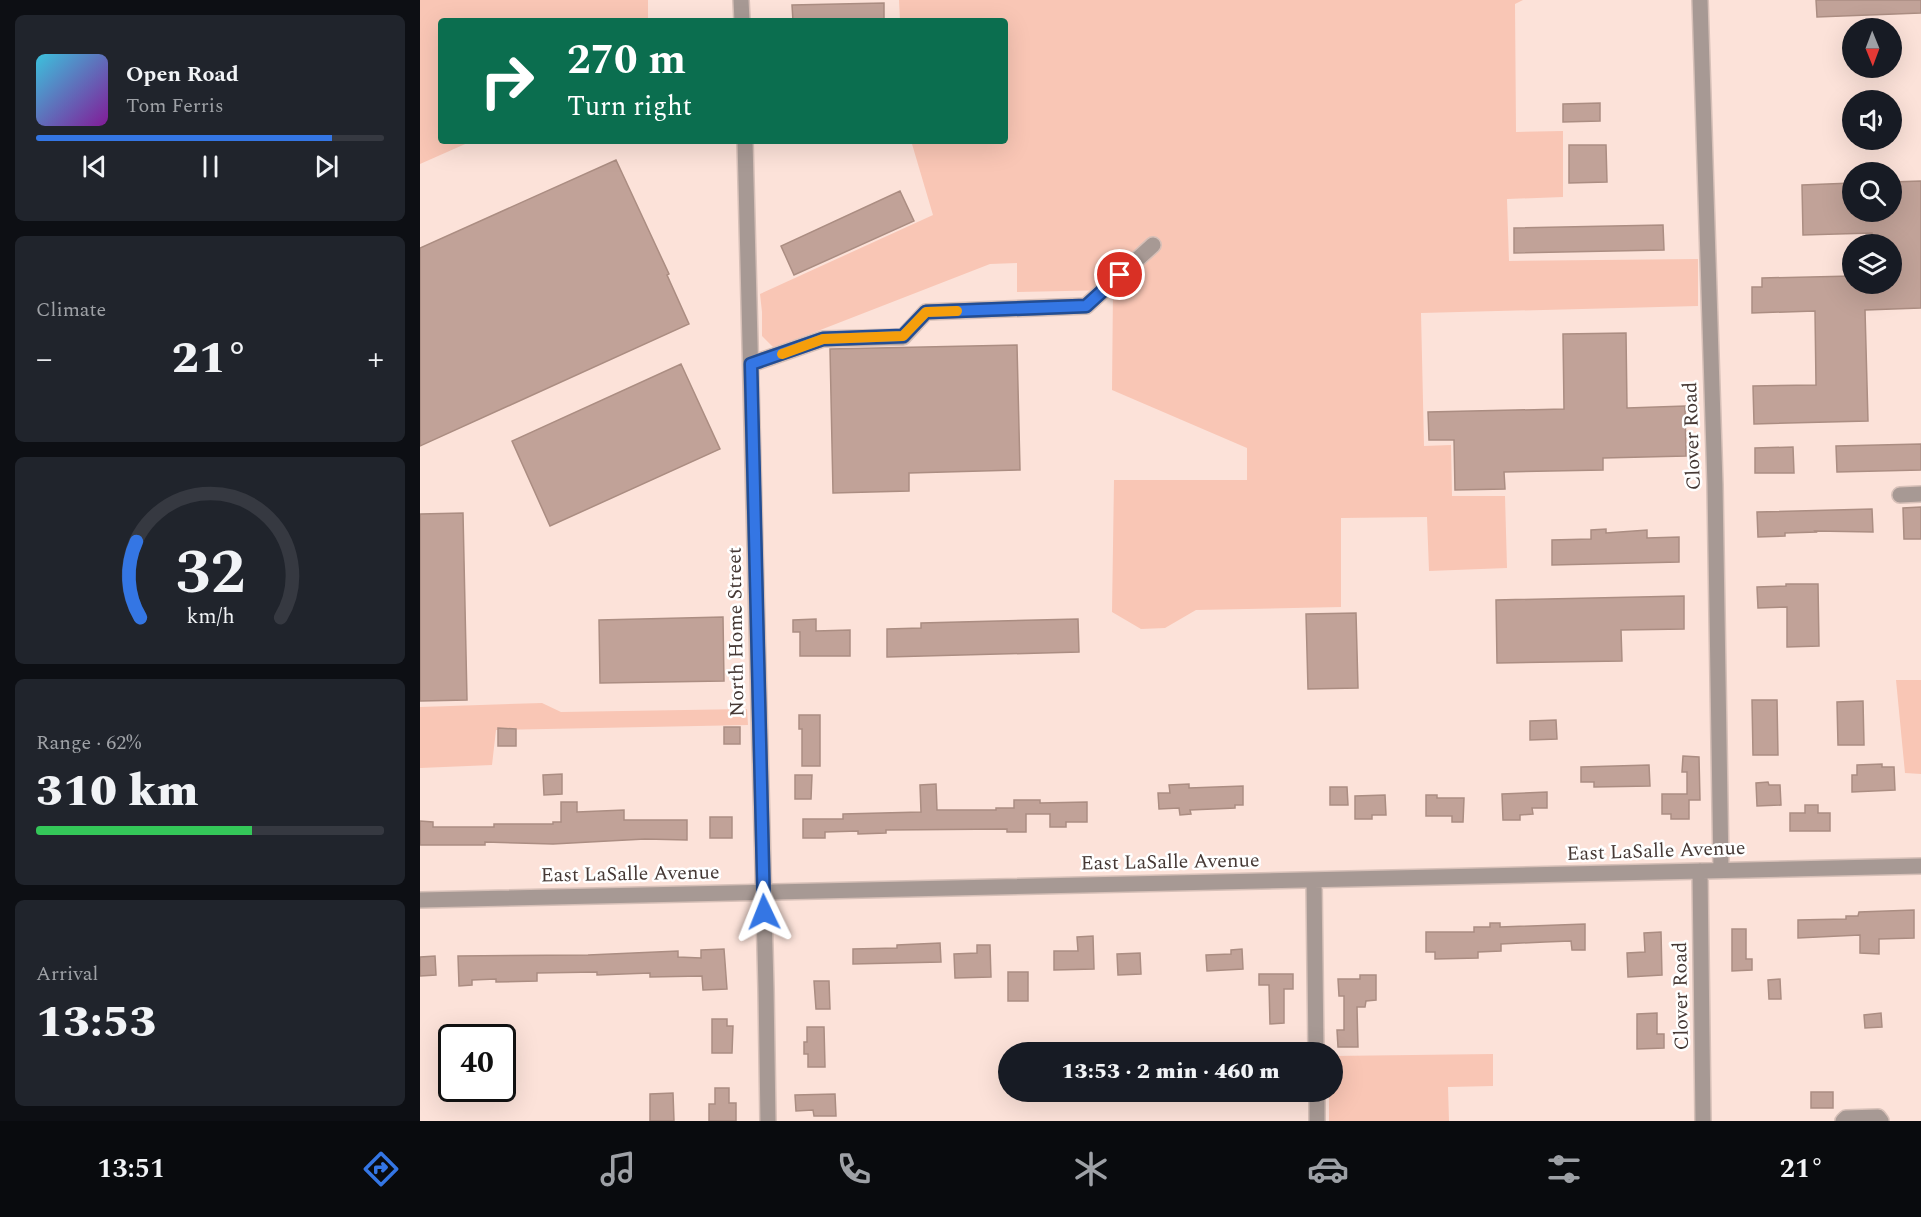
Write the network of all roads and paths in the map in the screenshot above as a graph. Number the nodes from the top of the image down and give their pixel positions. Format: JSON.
{"nodes":[{"id":1,"x":741,"y":0,"type":"edge"},
{"id":2,"x":1700,"y":0,"type":"edge"},
{"id":3,"x":742,"y":18,"type":"edge"},
{"id":4,"x":745,"y":144,"type":"edge"},
{"id":5,"x":1153,"y":245,"type":"dead end"},
{"id":6,"x":751,"y":364,"type":"junction"},
{"id":7,"x":1921,"y":494,"type":"edge"},
{"id":8,"x":1900,"y":495,"type":"dead end"},
{"id":9,"x":1921,"y":866,"type":"edge"},
{"id":10,"x":1721,"y":870,"type":"junction"},
{"id":11,"x":1700,"y":871,"type":"junction"},
{"id":12,"x":1314,"y":880,"type":"junction"},
{"id":13,"x":763,"y":892,"type":"junction"},
{"id":14,"x":420,"y":900,"type":"edge"},
{"id":15,"x":1316,"y":1042,"type":"edge"},
{"id":16,"x":1317,"y":1102,"type":"edge"},
{"id":17,"x":768,"y":1121,"type":"edge"},
{"id":18,"x":1317,"y":1121,"type":"edge"},
{"id":19,"x":1703,"y":1121,"type":"edge"},
{"id":20,"x":1843,"y":1121,"type":"edge"},
{"id":21,"x":1881,"y":1121,"type":"edge"}],
"edges":[{"from":1,"to":3,"type":"street"},
{"from":2,"to":10,"type":"street","name":"Clover Road"},
{"from":4,"to":6,"type":"street","name":"North Home Street"},
{"from":5,"to":6,"type":"street"},
{"from":6,"to":13,"type":"street","name":"North Home Street"},
{"from":7,"to":8,"type":"street"},
{"from":9,"to":10,"type":"street","name":"East LaSalle Avenue"},
{"from":10,"to":11,"type":"street","name":"East LaSalle Avenue"},
{"from":11,"to":12,"type":"street","name":"East LaSalle Avenue"},
{"from":11,"to":19,"type":"street","name":"Clover Road"},
{"from":12,"to":13,"type":"street","name":"East LaSalle Avenue"},
{"from":12,"to":15,"type":"street"},
{"from":13,"to":14,"type":"street","name":"East LaSalle Avenue"},
{"from":13,"to":17,"type":"street","name":"North Home Street"},
{"from":16,"to":18,"type":"street"},
{"from":20,"to":21,"type":"street"}]}
